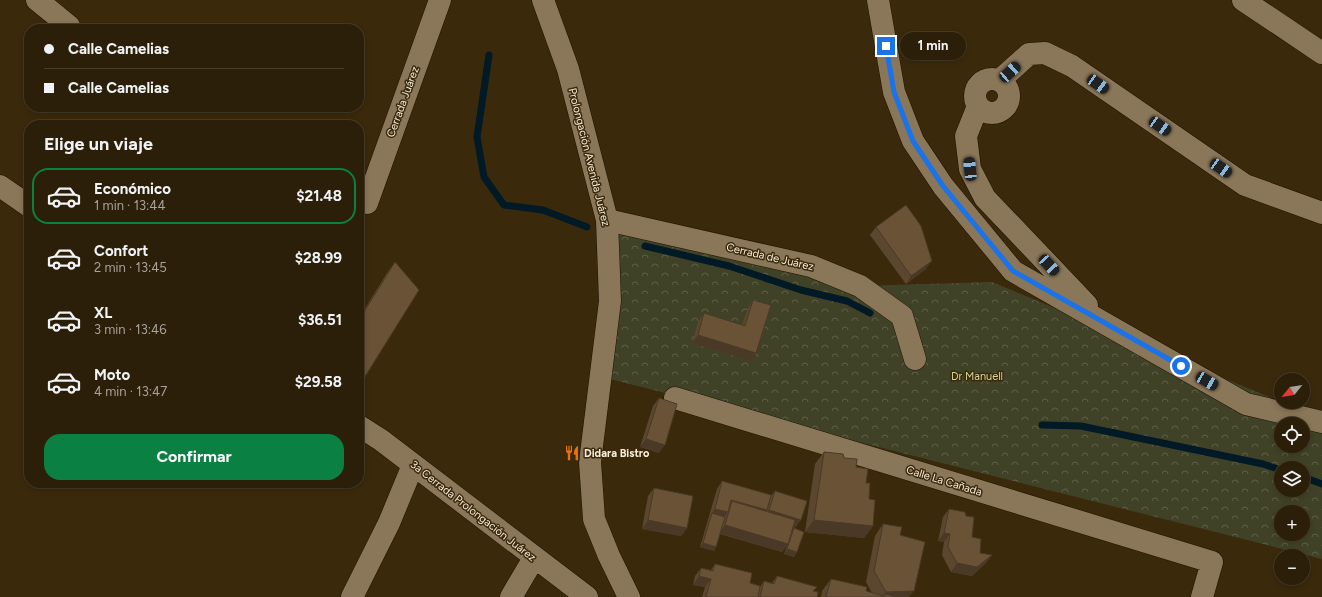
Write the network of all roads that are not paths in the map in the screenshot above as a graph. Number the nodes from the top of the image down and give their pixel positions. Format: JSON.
{"nodes":[{"id":1,"x":36,"y":0,"type":"edge"},
{"id":2,"x":440,"y":0,"type":"edge"},
{"id":3,"x":543,"y":0,"type":"edge"},
{"id":4,"x":878,"y":0,"type":"edge"},
{"id":5,"x":1243,"y":0,"type":"edge"},
{"id":6,"x":66,"y":24,"type":"edge"},
{"id":7,"x":1322,"y":53,"type":"edge"},
{"id":8,"x":0,"y":186,"type":"edge"},
{"id":9,"x":24,"y":203,"type":"edge"},
{"id":10,"x":367,"y":203,"type":"dead end"},
{"id":11,"x":1322,"y":212,"type":"edge"},
{"id":12,"x":607,"y":220,"type":"junction"},
{"id":13,"x":1103,"y":322,"type":"junction"},
{"id":14,"x":915,"y":359,"type":"dead end"},
{"id":15,"x":675,"y":398,"type":"dead end"},
{"id":16,"x":1322,"y":422,"type":"edge"},
{"id":17,"x":364,"y":430,"type":"edge"},
{"id":18,"x":413,"y":465,"type":"junction"},
{"id":19,"x":534,"y":558,"type":"junction"},
{"id":20,"x":352,"y":597,"type":"edge"},
{"id":21,"x":511,"y":597,"type":"edge"},
{"id":22,"x":587,"y":597,"type":"edge"},
{"id":23,"x":629,"y":597,"type":"edge"},
{"id":24,"x":1202,"y":597,"type":"edge"}],
"edges":[{"from":1,"to":6,"type":"street"},
{"from":2,"to":10,"type":"street","name":"Cerrada Juárez"},
{"from":3,"to":12,"type":"street","name":"Prolongación Avenida Juárez"},
{"from":4,"to":13,"type":"street"},
{"from":5,"to":7,"type":"street"},
{"from":8,"to":9,"type":"street"},
{"from":11,"to":13,"type":"street"},
{"from":12,"to":14,"type":"street","name":"Cerrada de Juárez"},
{"from":12,"to":23,"type":"street","name":"Prolongación Avenida Juárez"},
{"from":13,"to":16,"type":"street"},
{"from":15,"to":24,"type":"street","name":"Calle La Cañada"},
{"from":17,"to":18,"type":"street","name":"3a Cerrada Prolongación Juárez"},
{"from":18,"to":19,"type":"street","name":"3a Cerrada Prolongación Juárez"},
{"from":18,"to":20,"type":"street"},
{"from":19,"to":21,"type":"street"},
{"from":19,"to":22,"type":"street","name":"3a Cerrada Prolongación Juárez"}]}
